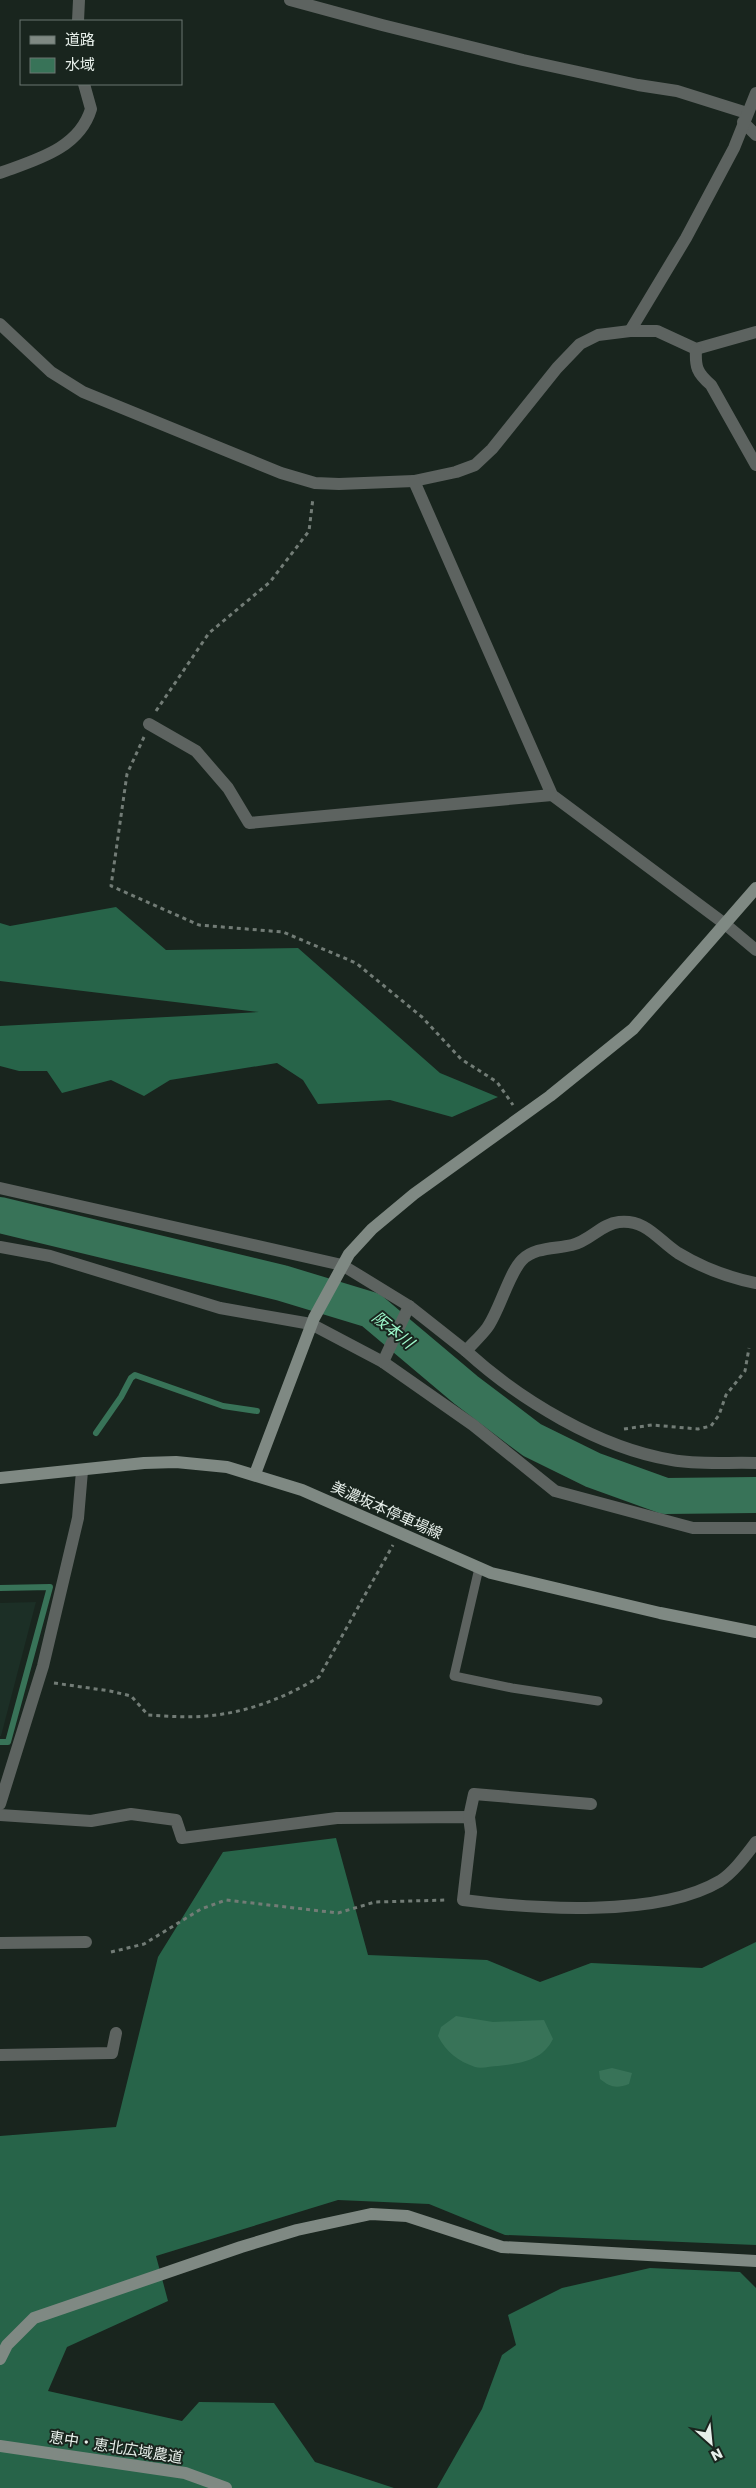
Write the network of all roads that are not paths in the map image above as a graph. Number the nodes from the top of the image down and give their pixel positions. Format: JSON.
{"nodes":[{"id":1,"x":78,"y":0,"type":"edge"},
{"id":2,"x":290,"y":0,"type":"edge"},
{"id":3,"x":78,"y":20,"type":"edge"},
{"id":4,"x":84,"y":85,"type":"edge"},
{"id":5,"x":756,"y":93,"type":"edge"},
{"id":6,"x":745,"y":118,"type":"junction"},
{"id":7,"x":756,"y":135,"type":"edge"},
{"id":8,"x":0,"y":173,"type":"edge"},
{"id":9,"x":0,"y":324,"type":"edge"},
{"id":10,"x":630,"y":331,"type":"junction"},
{"id":11,"x":756,"y":332,"type":"edge"},
{"id":12,"x":696,"y":349,"type":"junction"},
{"id":13,"x":756,"y":465,"type":"edge"},
{"id":14,"x":414,"y":481,"type":"junction"},
{"id":15,"x":149,"y":724,"type":"dead end"},
{"id":16,"x":552,"y":795,"type":"junction"},
{"id":17,"x":756,"y":888,"type":"edge"},
{"id":18,"x":725,"y":924,"type":"junction"},
{"id":19,"x":756,"y":950,"type":"edge"},
{"id":20,"x":0,"y":1188,"type":"edge"},
{"id":21,"x":0,"y":1247,"type":"edge"},
{"id":22,"x":339,"y":1270,"type":"junction"},
{"id":23,"x":756,"y":1283,"type":"edge"},
{"id":24,"x":409,"y":1306,"type":"junction"},
{"id":25,"x":313,"y":1321,"type":"junction"},
{"id":26,"x":466,"y":1351,"type":"junction"},
{"id":27,"x":383,"y":1362,"type":"junction"},
{"id":28,"x":756,"y":1463,"type":"edge"},
{"id":29,"x":82,"y":1471,"type":"junction"},
{"id":30,"x":255,"y":1474,"type":"junction"},
{"id":31,"x":0,"y":1478,"type":"edge"},
{"id":32,"x":756,"y":1528,"type":"edge"},
{"id":33,"x":479,"y":1568,"type":"junction"},
{"id":34,"x":756,"y":1632,"type":"edge"},
{"id":35,"x":598,"y":1701,"type":"dead end"},
{"id":36,"x":0,"y":1804,"type":"edge"},
{"id":37,"x":591,"y":1804,"type":"dead end"},
{"id":38,"x":0,"y":1815,"type":"edge"},
{"id":39,"x":469,"y":1817,"type":"junction"},
{"id":40,"x":756,"y":1842,"type":"edge"},
{"id":41,"x":86,"y":1942,"type":"dead end"},
{"id":42,"x":0,"y":1943,"type":"edge"},
{"id":43,"x":116,"y":2033,"type":"dead end"},
{"id":44,"x":0,"y":2055,"type":"edge"},
{"id":45,"x":756,"y":2261,"type":"edge"},
{"id":46,"x":0,"y":2360,"type":"edge"},
{"id":47,"x":0,"y":2446,"type":"edge"},
{"id":48,"x":226,"y":2488,"type":"edge"}],
"edges":[{"from":1,"to":3,"type":"street"},
{"from":2,"to":6,"type":"street"},
{"from":4,"to":8,"type":"street"},
{"from":5,"to":6,"type":"street"},
{"from":6,"to":7,"type":"street"},
{"from":6,"to":10,"type":"street"},
{"from":9,"to":14,"type":"street"},
{"from":10,"to":12,"type":"street"},
{"from":10,"to":14,"type":"street"},
{"from":11,"to":12,"type":"street"},
{"from":12,"to":13,"type":"street"},
{"from":14,"to":16,"type":"street"},
{"from":15,"to":16,"type":"street"},
{"from":16,"to":18,"type":"street"},
{"from":17,"to":18,"type":"street"},
{"from":18,"to":19,"type":"street"},
{"from":18,"to":22,"type":"street"},
{"from":20,"to":22,"type":"street"},
{"from":21,"to":25,"type":"street"},
{"from":22,"to":24,"type":"street"},
{"from":22,"to":25,"type":"street"},
{"from":23,"to":26,"type":"street"},
{"from":24,"to":26,"type":"street"},
{"from":24,"to":27,"type":"street"},
{"from":25,"to":27,"type":"street"},
{"from":25,"to":30,"type":"street"},
{"from":26,"to":28,"type":"street"},
{"from":27,"to":32,"type":"street"},
{"from":29,"to":30,"type":"street","name":"美濃坂本停車場線"},
{"from":29,"to":31,"type":"street","name":"美濃坂本停車場線"},
{"from":29,"to":36,"type":"street"},
{"from":30,"to":33,"type":"street","name":"美濃坂本停車場線"},
{"from":33,"to":34,"type":"street","name":"美濃坂本停車場線"},
{"from":33,"to":35,"type":"lane"},
{"from":37,"to":39,"type":"street"},
{"from":38,"to":39,"type":"street"},
{"from":39,"to":40,"type":"street"},
{"from":41,"to":42,"type":"street"},
{"from":43,"to":44,"type":"street"},
{"from":45,"to":46,"type":"street"},
{"from":47,"to":48,"type":"street","name":"恵中・恵北広域農道"}]}
